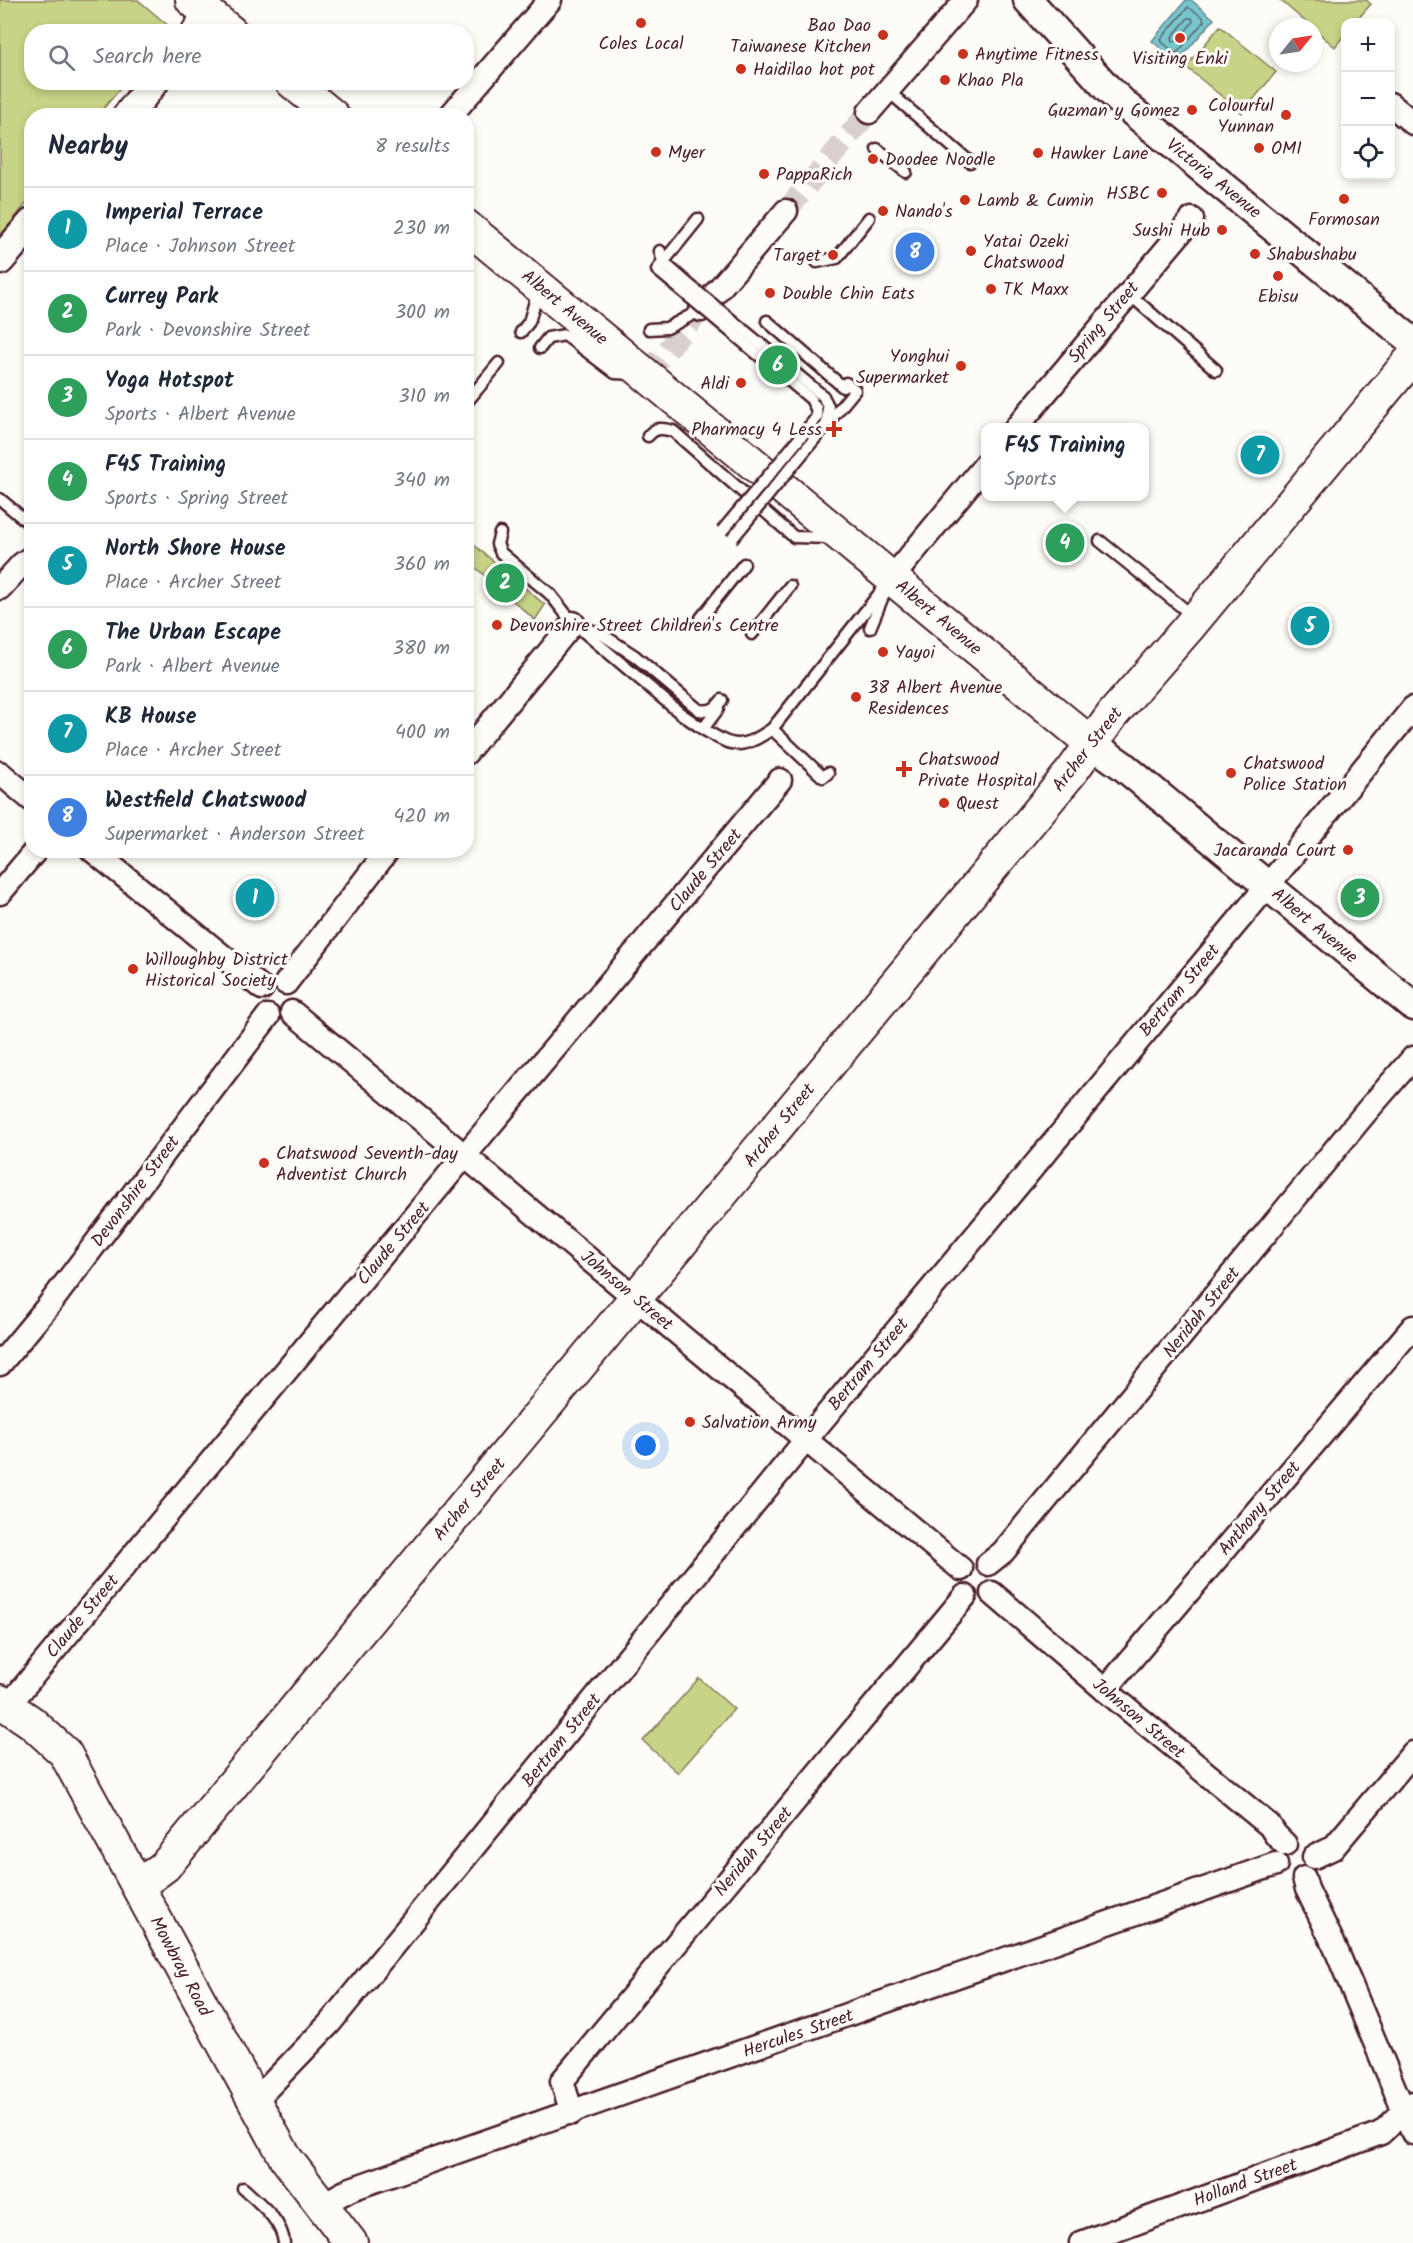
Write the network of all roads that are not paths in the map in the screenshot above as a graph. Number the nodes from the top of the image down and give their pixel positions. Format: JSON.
{"nodes":[{"id":1,"x":550,"y":0,"type":"edge"},
{"id":2,"x":966,"y":0,"type":"edge"},
{"id":3,"x":1028,"y":0,"type":"edge"},
{"id":4,"x":474,"y":88,"type":"edge"},
{"id":5,"x":148,"y":90,"type":"edge"},
{"id":6,"x":300,"y":90,"type":"edge"},
{"id":7,"x":472,"y":90,"type":"edge"},
{"id":8,"x":888,"y":91,"type":"junction"},
{"id":9,"x":133,"y":108,"type":"edge"},
{"id":10,"x":319,"y":108,"type":"edge"},
{"id":11,"x":457,"y":108,"type":"edge"},
{"id":12,"x":1395,"y":108,"type":"edge"},
{"id":13,"x":869,"y":112,"type":"tunnel mouth"},
{"id":14,"x":1413,"y":123,"type":"edge"},
{"id":15,"x":877,"y":149,"type":"dead end"},
{"id":16,"x":970,"y":162,"type":"dead end"},
{"id":17,"x":906,"y":172,"type":"dead end"},
{"id":18,"x":786,"y":211,"type":"tunnel mouth"},
{"id":19,"x":869,"y":218,"type":"dead end"},
{"id":20,"x":699,"y":219,"type":"dead end"},
{"id":21,"x":1192,"y":219,"type":"dead end"},
{"id":22,"x":24,"y":232,"type":"edge"},
{"id":23,"x":474,"y":233,"type":"edge"},
{"id":24,"x":0,"y":260,"type":"edge"},
{"id":25,"x":817,"y":262,"type":"dead end"},
{"id":26,"x":539,"y":286,"type":"junction"},
{"id":27,"x":684,"y":286,"type":"junction"},
{"id":28,"x":1127,"y":293,"type":"junction"},
{"id":29,"x":701,"y":310,"type":"joint"},
{"id":30,"x":767,"y":321,"type":"dead end"},
{"id":31,"x":649,"y":329,"type":"dead end"},
{"id":32,"x":521,"y":332,"type":"dead end"},
{"id":33,"x":1413,"y":342,"type":"edge"},
{"id":34,"x":540,"y":348,"type":"dead end"},
{"id":35,"x":1413,"y":357,"type":"edge"},
{"id":36,"x":499,"y":363,"type":"dead end"},
{"id":37,"x":1216,"y":370,"type":"dead end"},
{"id":38,"x":646,"y":375,"type":"junction"},
{"id":39,"x":474,"y":393,"type":"edge"},
{"id":40,"x":827,"y":423,"type":"junction"},
{"id":41,"x":1020,"y":423,"type":"edge"},
{"id":42,"x":648,"y":436,"type":"dead end"},
{"id":43,"x":981,"y":470,"type":"edge"},
{"id":44,"x":0,"y":499,"type":"edge"},
{"id":45,"x":24,"y":519,"type":"edge"},
{"id":46,"x":722,"y":531,"type":"dead end"},
{"id":47,"x":500,"y":533,"type":"dead end"},
{"id":48,"x":732,"y":538,"type":"dead end"},
{"id":49,"x":845,"y":539,"type":"junction"},
{"id":50,"x":1100,"y":541,"type":"dead end"},
{"id":51,"x":24,"y":562,"type":"edge"},
{"id":52,"x":744,"y":564,"type":"dead end"},
{"id":53,"x":892,"y":578,"type":"junction"},
{"id":54,"x":790,"y":586,"type":"dead end"},
{"id":55,"x":0,"y":588,"type":"edge"},
{"id":56,"x":701,"y":618,"type":"dead end"},
{"id":57,"x":1196,"y":618,"type":"junction"},
{"id":58,"x":573,"y":623,"type":"junction"},
{"id":59,"x":870,"y":628,"type":"dead end"},
{"id":60,"x":752,"y":634,"type":"dead end"},
{"id":61,"x":1413,"y":708,"type":"edge"},
{"id":62,"x":703,"y":729,"type":"junction"},
{"id":63,"x":772,"y":729,"type":"junction"},
{"id":64,"x":474,"y":743,"type":"edge"},
{"id":65,"x":1092,"y":744,"type":"junction"},
{"id":66,"x":0,"y":773,"type":"edge"},
{"id":67,"x":828,"y":773,"type":"dead end"},
{"id":68,"x":780,"y":780,"type":"dead end"},
{"id":69,"x":24,"y":793,"type":"edge"},
{"id":70,"x":29,"y":858,"type":"edge"},
{"id":71,"x":102,"y":858,"type":"edge"},
{"id":72,"x":382,"y":858,"type":"edge"},
{"id":73,"x":1268,"y":885,"type":"junction"},
{"id":74,"x":0,"y":893,"type":"edge"},
{"id":75,"x":286,"y":982,"type":"junction"},
{"id":76,"x":262,"y":988,"type":"junction"},
{"id":77,"x":1413,"y":1006,"type":"edge"},
{"id":78,"x":292,"y":1012,"type":"junction"},
{"id":79,"x":268,"y":1016,"type":"junction"},
{"id":80,"x":1413,"y":1058,"type":"edge"},
{"id":81,"x":464,"y":1156,"type":"junction"},
{"id":82,"x":636,"y":1298,"type":"junction"},
{"id":83,"x":1413,"y":1327,"type":"edge"},
{"id":84,"x":0,"y":1364,"type":"edge"},
{"id":85,"x":806,"y":1440,"type":"junction"},
{"id":86,"x":988,"y":1564,"type":"junction"},
{"id":87,"x":961,"y":1569,"type":"junction"},
{"id":88,"x":992,"y":1593,"type":"junction"},
{"id":89,"x":966,"y":1596,"type":"junction"},
{"id":90,"x":1105,"y":1690,"type":"junction"},
{"id":91,"x":4,"y":1704,"type":"edge"},
{"id":92,"x":1413,"y":1753,"type":"edge"},
{"id":93,"x":1280,"y":1854,"type":"junction"},
{"id":94,"x":1314,"y":1857,"type":"junction"},
{"id":95,"x":1304,"y":1878,"type":"junction"},
{"id":96,"x":138,"y":1886,"type":"junction"},
{"id":97,"x":254,"y":2102,"type":"junction"},
{"id":98,"x":1408,"y":2107,"type":"edge"},
{"id":99,"x":572,"y":2113,"type":"junction"},
{"id":100,"x":1413,"y":2133,"type":"edge"},
{"id":101,"x":243,"y":2188,"type":"dead end"},
{"id":102,"x":321,"y":2205,"type":"junction"},
{"id":103,"x":284,"y":2243,"type":"edge"},
{"id":104,"x":351,"y":2243,"type":"edge"},
{"id":105,"x":1081,"y":2243,"type":"edge"}],
"edges":[{"from":1,"to":4,"type":"street"},
{"from":2,"to":8,"type":"street"},
{"from":3,"to":33,"type":"street","name":"Victoria Avenue"},
{"from":5,"to":9,"type":"street"},
{"from":6,"to":10,"type":"main road"},
{"from":7,"to":11,"type":"street"},
{"from":8,"to":13,"type":"street"},
{"from":8,"to":16,"type":"lane"},
{"from":12,"to":14,"type":"street"},
{"from":15,"to":17,"type":"lane"},
{"from":18,"to":29,"type":"street"},
{"from":19,"to":25,"type":"lane"},
{"from":20,"to":27,"type":"lane"},
{"from":21,"to":28,"type":"street","name":"Spring Street"},
{"from":22,"to":24,"type":"street"},
{"from":23,"to":26,"type":"main road","name":"Albert Avenue"},
{"from":26,"to":32,"type":"lane"},
{"from":26,"to":38,"type":"main road","name":"Albert Avenue"},
{"from":27,"to":40,"type":"lane","bridge":true},
{"from":27,"to":46,"type":"lane","bridge":true},
{"from":28,"to":37,"type":"lane"},
{"from":28,"to":41,"type":"street","name":"Spring Street"},
{"from":29,"to":31,"type":"lane"},
{"from":30,"to":40,"type":"lane"},
{"from":34,"to":38,"type":"lane"},
{"from":35,"to":57,"type":"main road","name":"Archer Street"},
{"from":36,"to":39,"type":"lane"},
{"from":38,"to":49,"type":"main road","name":"Albert Avenue"},
{"from":40,"to":48,"type":"lane","bridge":true},
{"from":42,"to":49,"type":"lane","bridge":true},
{"from":43,"to":53,"type":"street"},
{"from":44,"to":45,"type":"lane"},
{"from":47,"to":58,"type":"lane"},
{"from":49,"to":53,"type":"main road","name":"Albert Avenue"},
{"from":50,"to":57,"type":"lane"},
{"from":51,"to":55,"type":"street"},
{"from":52,"to":56,"type":"lane"},
{"from":53,"to":59,"type":"lane"},
{"from":53,"to":63,"type":"lane"},
{"from":53,"to":65,"type":"main road","name":"Albert Avenue"},
{"from":54,"to":60,"type":"lane"},
{"from":57,"to":65,"type":"main road","name":"Archer Street"},
{"from":58,"to":62,"type":"lane"},
{"from":58,"to":62,"type":"lane"},
{"from":58,"to":64,"type":"street"},
{"from":61,"to":73,"type":"street","name":"Bertram Street"},
{"from":62,"to":63,"type":"lane"},
{"from":63,"to":67,"type":"lane"},
{"from":65,"to":73,"type":"street","name":"Albert Avenue"},
{"from":65,"to":82,"type":"main road","name":"Archer Street"},
{"from":66,"to":69,"type":"street"},
{"from":68,"to":81,"type":"street","name":"Claude Street"},
{"from":70,"to":74,"type":"street"},
{"from":71,"to":76,"type":"street"},
{"from":72,"to":75,"type":"street"},
{"from":73,"to":77,"type":"street","name":"Albert Avenue"},
{"from":73,"to":85,"type":"street","name":"Bertram Street"},
{"from":75,"to":76,"type":"street"},
{"from":75,"to":78,"type":"street"},
{"from":76,"to":79,"type":"street"},
{"from":78,"to":79,"type":"street"},
{"from":78,"to":81,"type":"street","name":"Johnson Street"},
{"from":79,"to":84,"type":"street","name":"Devonshire Street"},
{"from":80,"to":86,"type":"street","name":"Neridah Street"},
{"from":81,"to":82,"type":"street","name":"Johnson Street"},
{"from":81,"to":91,"type":"street","name":"Claude Street"},
{"from":82,"to":85,"type":"street","name":"Johnson Street"},
{"from":82,"to":96,"type":"main road","name":"Archer Street"},
{"from":83,"to":90,"type":"street","name":"Anthony Street"},
{"from":85,"to":87,"type":"street","name":"Johnson Street"},
{"from":85,"to":97,"type":"street","name":"Bertram Street"},
{"from":86,"to":87,"type":"street"},
{"from":86,"to":88,"type":"street"},
{"from":87,"to":89,"type":"street"},
{"from":88,"to":89,"type":"street"},
{"from":88,"to":90,"type":"street","name":"Johnson Street"},
{"from":89,"to":99,"type":"street","name":"Neridah Street"},
{"from":90,"to":93,"type":"street","name":"Johnson Street"},
{"from":91,"to":96,"type":"main road","name":"Mowbray Road"},
{"from":92,"to":94,"type":"street"},
{"from":93,"to":94,"type":"street"},
{"from":93,"to":95,"type":"street"},
{"from":93,"to":99,"type":"street","name":"Hercules Street"},
{"from":94,"to":95,"type":"street"},
{"from":95,"to":98,"type":"street"},
{"from":96,"to":97,"type":"main road","name":"Mowbray Road"},
{"from":97,"to":102,"type":"main road","name":"Mowbray Road"},
{"from":98,"to":100,"type":"street"},
{"from":98,"to":105,"type":"street","name":"Holland Street"},
{"from":99,"to":102,"type":"street","name":"Hercules Street"},
{"from":101,"to":103,"type":"lane"},
{"from":102,"to":104,"type":"main road","name":"Mowbray Road"}]}
